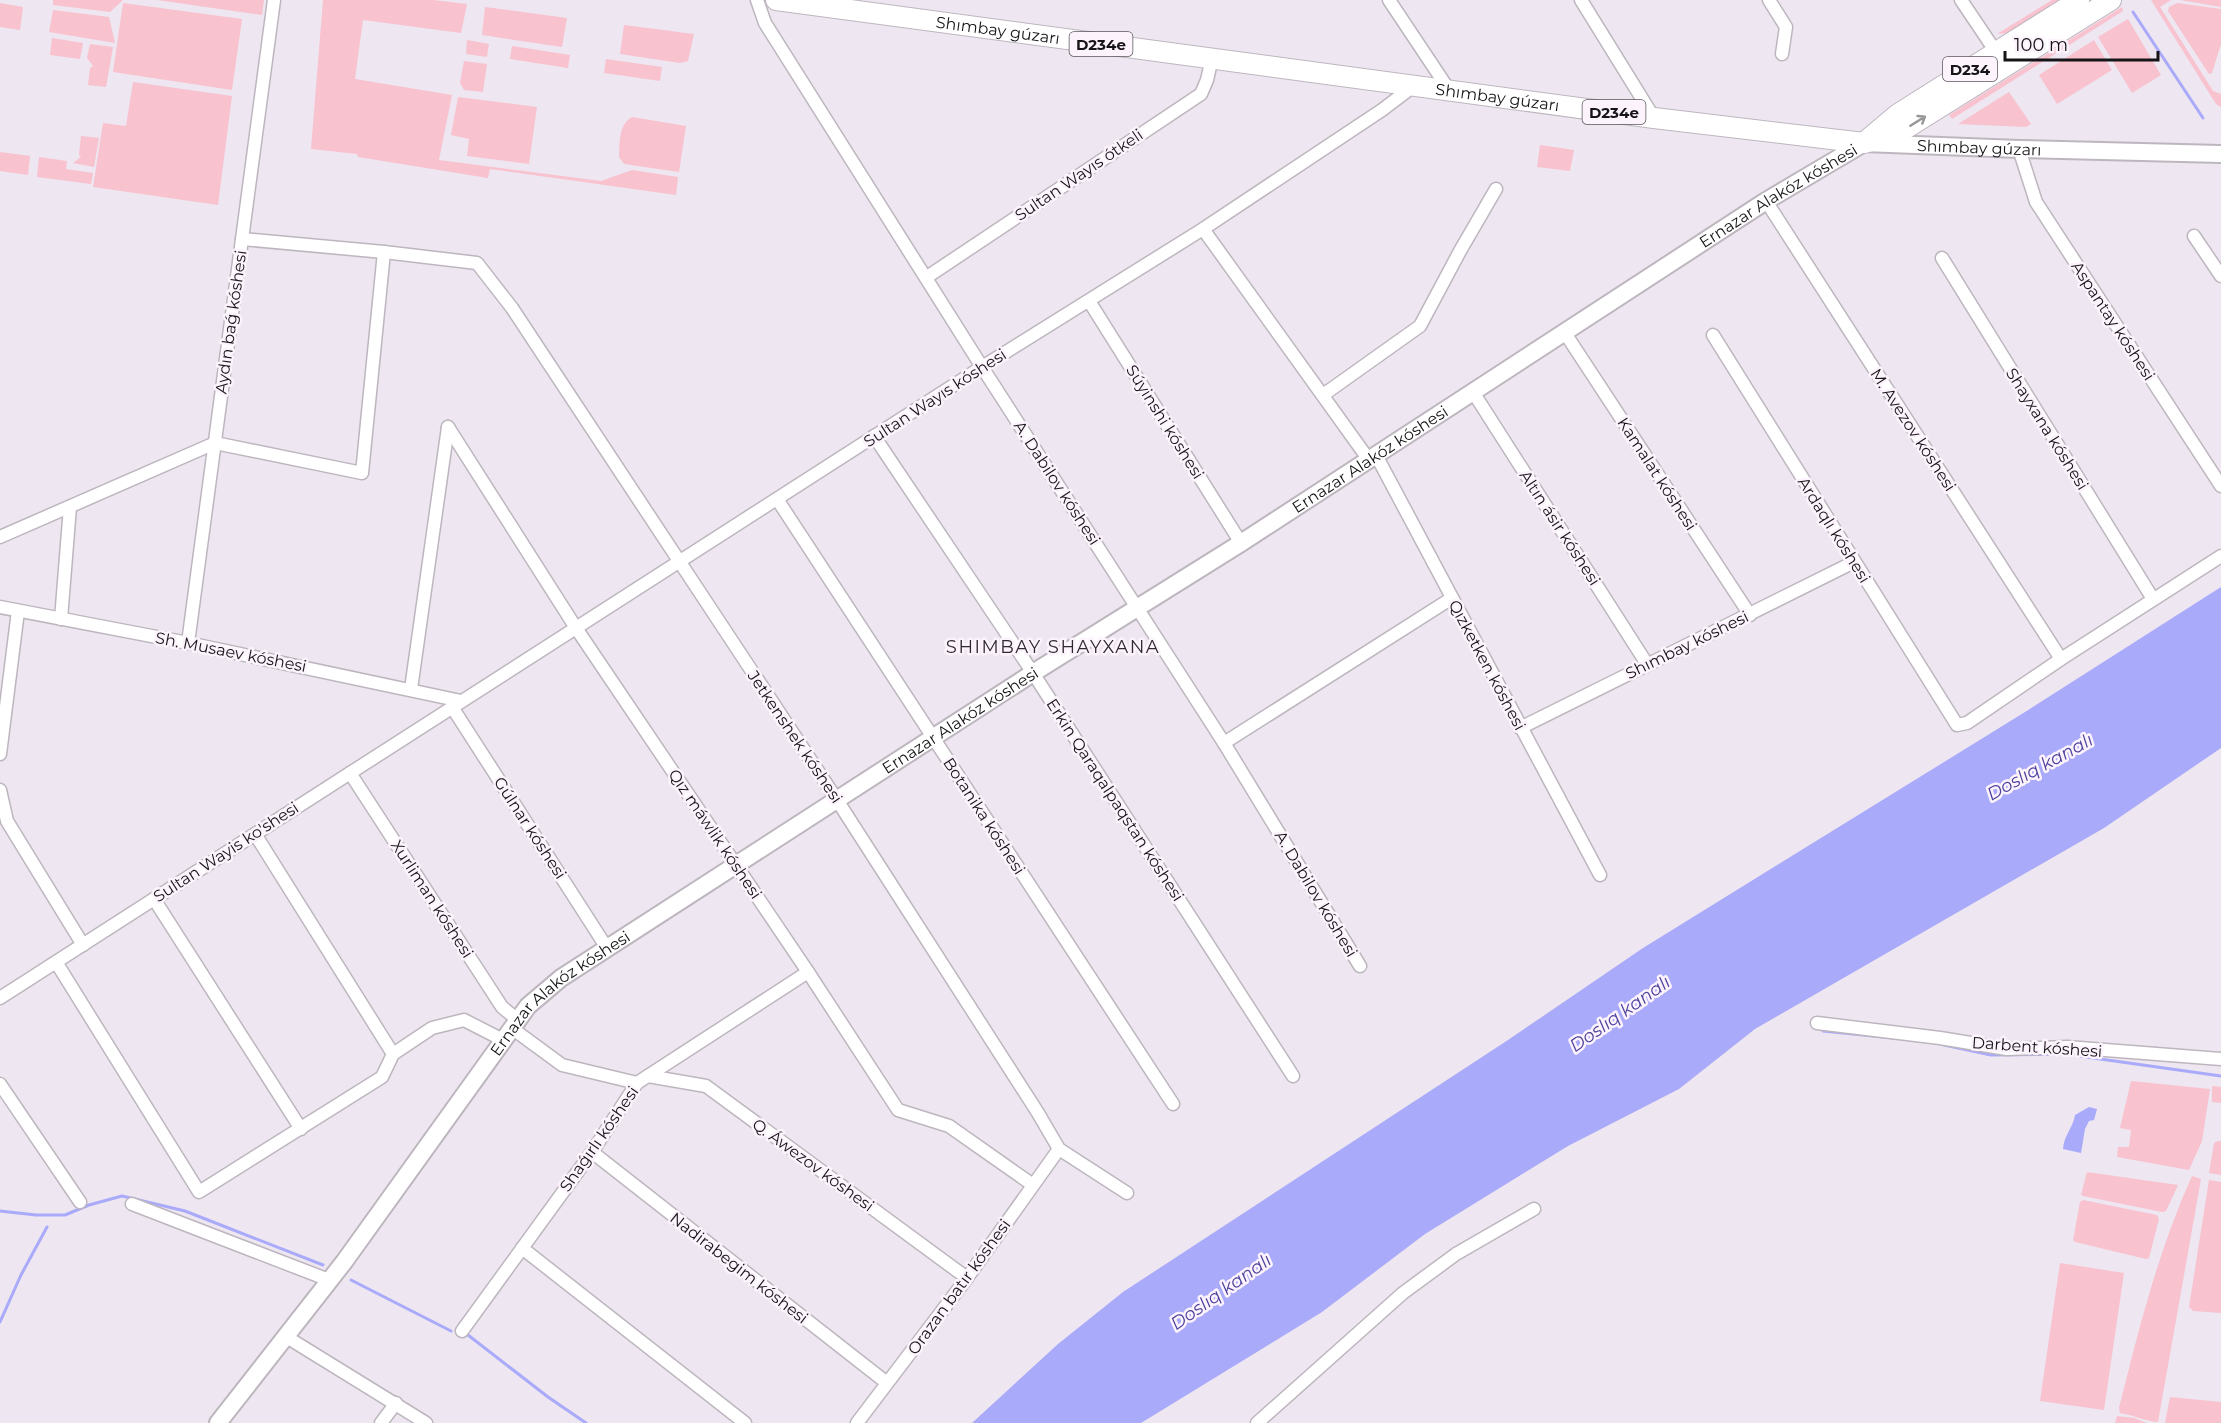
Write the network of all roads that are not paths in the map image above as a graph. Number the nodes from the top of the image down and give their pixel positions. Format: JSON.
{"nodes":[{"id":1,"x":274,"y":0,"type":"edge"},
{"id":2,"x":757,"y":0,"type":"edge"},
{"id":3,"x":776,"y":0,"type":"edge"},
{"id":4,"x":1389,"y":0,"type":"edge"},
{"id":5,"x":1581,"y":0,"type":"edge"},
{"id":6,"x":1769,"y":0,"type":"edge"},
{"id":7,"x":1961,"y":0,"type":"edge"},
{"id":8,"x":2079,"y":0,"type":"edge"},
{"id":9,"x":2112,"y":0,"type":"edge"},
{"id":10,"x":801,"y":2,"type":"edge"},
{"id":11,"x":853,"y":5,"type":"edge"},
{"id":12,"x":1996,"y":52,"type":"junction"},
{"id":13,"x":1782,"y":54,"type":"dead end"},
{"id":14,"x":1212,"y":58,"type":"junction"},
{"id":15,"x":1415,"y":85,"type":"junction"},
{"id":16,"x":1449,"y":90,"type":"junction"},
{"id":17,"x":1654,"y":118,"type":"junction"},
{"id":18,"x":1864,"y":143,"type":"junction"},
{"id":19,"x":2019,"y":149,"type":"junction"},
{"id":20,"x":2221,"y":154,"type":"edge"},
{"id":21,"x":1496,"y":189,"type":"dead end"},
{"id":22,"x":1766,"y":201,"type":"junction"},
{"id":23,"x":1203,"y":229,"type":"junction"},
{"id":24,"x":2194,"y":236,"type":"dead end"},
{"id":25,"x":242,"y":239,"type":"junction"},
{"id":26,"x":384,"y":252,"type":"junction"},
{"id":27,"x":1942,"y":258,"type":"dead end"},
{"id":28,"x":2221,"y":276,"type":"edge"},
{"id":29,"x":927,"y":277,"type":"junction"},
{"id":30,"x":1089,"y":301,"type":"junction"},
{"id":31,"x":1565,"y":333,"type":"junction"},
{"id":32,"x":1713,"y":335,"type":"dead end"},
{"id":33,"x":982,"y":367,"type":"junction"},
{"id":34,"x":1473,"y":392,"type":"junction"},
{"id":35,"x":1323,"y":395,"type":"junction"},
{"id":36,"x":874,"y":436,"type":"junction"},
{"id":37,"x":215,"y":443,"type":"junction"},
{"id":38,"x":1372,"y":458,"type":"junction"},
{"id":39,"x":2221,"y":486,"type":"edge"},
{"id":40,"x":777,"y":499,"type":"junction"},
{"id":41,"x":70,"y":507,"type":"junction"},
{"id":42,"x":0,"y":537,"type":"edge"},
{"id":43,"x":1241,"y":543,"type":"junction"},
{"id":44,"x":2221,"y":556,"type":"edge"},
{"id":45,"x":679,"y":562,"type":"junction"},
{"id":46,"x":1854,"y":562,"type":"junction"},
{"id":47,"x":1452,"y":598,"type":"junction"},
{"id":48,"x":2153,"y":599,"type":"junction"},
{"id":49,"x":0,"y":607,"type":"edge"},
{"id":50,"x":1138,"y":608,"type":"junction"},
{"id":51,"x":18,"y":611,"type":"junction"},
{"id":52,"x":1750,"y":615,"type":"junction"},
{"id":53,"x":61,"y":620,"type":"junction"},
{"id":54,"x":576,"y":627,"type":"junction"},
{"id":55,"x":188,"y":643,"type":"junction"},
{"id":56,"x":2061,"y":660,"type":"junction"},
{"id":57,"x":1647,"y":664,"type":"junction"},
{"id":58,"x":1033,"y":673,"type":"junction"},
{"id":59,"x":411,"y":689,"type":"junction"},
{"id":60,"x":457,"y":704,"type":"junction"},
{"id":61,"x":1520,"y":728,"type":"junction"},
{"id":62,"x":933,"y":738,"type":"junction"},
{"id":63,"x":1224,"y":744,"type":"junction"},
{"id":64,"x":0,"y":754,"type":"edge"},
{"id":65,"x":350,"y":773,"type":"junction"},
{"id":66,"x":0,"y":790,"type":"edge"},
{"id":67,"x":837,"y":800,"type":"junction"},
{"id":68,"x":255,"y":834,"type":"junction"},
{"id":69,"x":737,"y":865,"type":"junction"},
{"id":70,"x":1600,"y":875,"type":"dead end"},
{"id":71,"x":154,"y":899,"type":"junction"},
{"id":72,"x":83,"y":945,"type":"junction"},
{"id":73,"x":607,"y":948,"type":"junction"},
{"id":74,"x":56,"y":962,"type":"junction"},
{"id":75,"x":1360,"y":966,"type":"dead end"},
{"id":76,"x":808,"y":972,"type":"junction"},
{"id":77,"x":0,"y":998,"type":"edge"},
{"id":78,"x":1817,"y":1023,"type":"dead end"},
{"id":79,"x":512,"y":1030,"type":"junction"},
{"id":80,"x":393,"y":1054,"type":"junction"},
{"id":81,"x":2221,"y":1059,"type":"edge"},
{"id":82,"x":648,"y":1076,"type":"junction"},
{"id":83,"x":1293,"y":1077,"type":"dead end"},
{"id":84,"x":0,"y":1083,"type":"edge"},
{"id":85,"x":637,"y":1083,"type":"junction"},
{"id":86,"x":1173,"y":1104,"type":"dead end"},
{"id":87,"x":301,"y":1129,"type":"junction"},
{"id":88,"x":1059,"y":1149,"type":"junction"},
{"id":89,"x":592,"y":1152,"type":"junction"},
{"id":90,"x":1033,"y":1185,"type":"junction"},
{"id":91,"x":1127,"y":1193,"type":"dead end"},
{"id":92,"x":80,"y":1202,"type":"dead end"},
{"id":93,"x":132,"y":1204,"type":"dead end"},
{"id":94,"x":1534,"y":1209,"type":"dead end"},
{"id":95,"x":522,"y":1248,"type":"junction"},
{"id":96,"x":967,"y":1278,"type":"junction"},
{"id":97,"x":329,"y":1280,"type":"junction"},
{"id":98,"x":462,"y":1331,"type":"dead end"},
{"id":99,"x":285,"y":1336,"type":"junction"},
{"id":100,"x":887,"y":1383,"type":"junction"},
{"id":101,"x":396,"y":1403,"type":"junction"},
{"id":102,"x":218,"y":1423,"type":"edge"},
{"id":103,"x":381,"y":1423,"type":"edge"},
{"id":104,"x":426,"y":1423,"type":"edge"},
{"id":105,"x":745,"y":1423,"type":"edge"},
{"id":106,"x":857,"y":1423,"type":"edge"},
{"id":107,"x":1257,"y":1423,"type":"edge"}],
"edges":[{"from":1,"to":25,"type":"street","name":"Aydın baǵ kóshesi"},
{"from":2,"to":29,"type":"street","name":"A. Dabilov kóshesi"},
{"from":3,"to":10,"type":"main road","name":"Shımbay gúzarı","number":"D234e"},
{"from":4,"to":16,"type":"street"},
{"from":5,"to":17,"type":"street"},
{"from":6,"to":13,"type":"street"},
{"from":7,"to":12,"type":"street"},
{"from":8,"to":12,"type":"main road","name":"Ernazar Alakóz kóshesi","number":"D234"},
{"from":18,"to":9,"type":"main road","name":"Ernazar Alakóz kóshesi","number":"D234","one_way":true},
{"from":10,"to":11,"type":"main road","name":"Shımbay gúzarı","number":"D234e"},
{"from":11,"to":14,"type":"main road","name":"Shımbay gúzarı","number":"D234e"},
{"from":12,"to":18,"type":"main road","name":"Ernazar Alakóz kóshesi","number":"D234"},
{"from":14,"to":15,"type":"main road","name":"Shımbay gúzarı","number":"D234e"},
{"from":14,"to":29,"type":"street","name":"Sultan Wayıs ótkeli"},
{"from":15,"to":16,"type":"main road","name":"Shımbay gúzarı","number":"D234e"},
{"from":15,"to":23,"type":"street","name":"Sultan Wayıs kóshesi"},
{"from":16,"to":17,"type":"main road","name":"Shımbay gúzarı","number":"D234e"},
{"from":17,"to":18,"type":"main road","name":"Shımbay gúzarı","number":"D234e"},
{"from":18,"to":19,"type":"main road","name":"Shımbay gúzarı","number":"D234e"},
{"from":18,"to":22,"type":"main road","name":"Ernazar Alakóz kóshesi","number":"D234"},
{"from":19,"to":20,"type":"main road","name":"Shımbay gúzarı","number":"D234e"},
{"from":19,"to":39,"type":"street","name":"Aspantay kóshesi"},
{"from":21,"to":35,"type":"street"},
{"from":22,"to":31,"type":"main road","name":"Ernazar Alakóz kóshesi","number":"D234"},
{"from":22,"to":56,"type":"street","name":"M. Avezov kóshesi"},
{"from":23,"to":30,"type":"street","name":"Sultan Wayıs kóshesi"},
{"from":23,"to":35,"type":"street","name":"Qızketken kóshesi"},
{"from":24,"to":28,"type":"street"},
{"from":25,"to":26,"type":"street"},
{"from":25,"to":37,"type":"street","name":"Aydın baǵ kóshesi"},
{"from":26,"to":37,"type":"street"},
{"from":26,"to":45,"type":"street","name":"Jetkenshek kóshesi"},
{"from":27,"to":48,"type":"street","name":"Shayxana kóshesi"},
{"from":29,"to":33,"type":"street","name":"A. Dabilov kóshesi"},
{"from":30,"to":33,"type":"street","name":"Sultan Wayıs kóshesi"},
{"from":30,"to":43,"type":"street","name":"Súyinshi kóshesi"},
{"from":31,"to":34,"type":"main road","name":"Ernazar Alakóz kóshesi","number":"D234"},
{"from":31,"to":52,"type":"street","name":"Kamalat kóshesi"},
{"from":32,"to":46,"type":"street","name":"Ardaqlı kóshesi"},
{"from":33,"to":36,"type":"street","name":"Sultan Wayıs kóshesi"},
{"from":33,"to":50,"type":"street","name":"A. Dabilov kóshesi"},
{"from":34,"to":38,"type":"main road","name":"Ernazar Alakóz kóshesi","number":"D234"},
{"from":34,"to":57,"type":"street","name":"Altın ásir kóshesi"},
{"from":35,"to":38,"type":"street","name":"Qızketken kóshesi"},
{"from":36,"to":40,"type":"street","name":"Sultan Wayıs kóshesi"},
{"from":36,"to":58,"type":"street","name":"Erkin Qaraqalpaqstan kóshesi"},
{"from":37,"to":41,"type":"street"},
{"from":37,"to":55,"type":"street","name":"Aydın baǵ kóshesi"},
{"from":38,"to":43,"type":"main road","name":"Ernazar Alakóz kóshesi","number":"D234"},
{"from":38,"to":47,"type":"street","name":"Qızketken kóshesi"},
{"from":40,"to":45,"type":"street","name":"Sultan Wayıs kóshesi"},
{"from":40,"to":62,"type":"street","name":"Botanika kóshesi"},
{"from":41,"to":42,"type":"street"},
{"from":41,"to":53,"type":"street"},
{"from":43,"to":50,"type":"main road","name":"Ernazar Alakóz kóshesi","number":"D234"},
{"from":44,"to":48,"type":"street"},
{"from":45,"to":54,"type":"street","name":"Sultan Wayıs kóshesi"},
{"from":45,"to":67,"type":"street","name":"Jetkenshek kóshesi"},
{"from":46,"to":52,"type":"street","name":"Shımbay kóshesi"},
{"from":46,"to":56,"type":"street","name":"Ardaqlı kóshesi"},
{"from":47,"to":61,"type":"street","name":"Qızketken kóshesi"},
{"from":47,"to":63,"type":"street"},
{"from":48,"to":56,"type":"street"},
{"from":49,"to":51,"type":"street","name":"Sh. Musaev kóshesi"},
{"from":50,"to":58,"type":"main road","name":"Ernazar Alakóz kóshesi","number":"D234"},
{"from":50,"to":63,"type":"street","name":"A. Dabilov kóshesi"},
{"from":51,"to":53,"type":"street","name":"Sh. Musaev kóshesi"},
{"from":51,"to":64,"type":"street"},
{"from":52,"to":57,"type":"street","name":"Shımbay kóshesi"},
{"from":53,"to":55,"type":"street","name":"Sh. Musaev kóshesi"},
{"from":54,"to":59,"type":"street","name":"Qız máwlik kóshesi"},
{"from":54,"to":60,"type":"street","name":"Sultan Wayıs kóshesi"},
{"from":54,"to":69,"type":"street","name":"Qız máwlik kóshesi"},
{"from":55,"to":59,"type":"street","name":"Sh. Musaev kóshesi"},
{"from":57,"to":61,"type":"street","name":"Shımbay kóshesi"},
{"from":58,"to":62,"type":"main road","name":"Ernazar Alakóz kóshesi","number":"D234"},
{"from":58,"to":83,"type":"street","name":"Erkin Qaraqalpaqstan kóshesi"},
{"from":59,"to":60,"type":"street","name":"Sh. Musaev kóshesi"},
{"from":60,"to":65,"type":"street","name":"Sultan Wayis ko'shesi"},
{"from":60,"to":73,"type":"street","name":"Gúlnar kóshesi"},
{"from":61,"to":70,"type":"street","name":"Qızketken kóshesi"},
{"from":62,"to":67,"type":"main road","name":"Ernazar Alakóz kóshesi","number":"D234"},
{"from":62,"to":86,"type":"street","name":"Botanika kóshesi"},
{"from":63,"to":75,"type":"street","name":"A. Dabilov kóshesi"},
{"from":65,"to":68,"type":"street","name":"Sultan Wayis ko'shesi"},
{"from":65,"to":79,"type":"street","name":"Xurliman kóshesi"},
{"from":66,"to":72,"type":"street"},
{"from":67,"to":69,"type":"main road","name":"Ernazar Alakóz kóshesi","number":"D234"},
{"from":67,"to":88,"type":"street","name":"Jetkenshek kóshesi"},
{"from":68,"to":71,"type":"street","name":"Sultan Wayis ko'shesi"},
{"from":68,"to":80,"type":"street"},
{"from":69,"to":73,"type":"main road","name":"Ernazar Alakóz kóshesi","number":"D234"},
{"from":69,"to":76,"type":"street","name":"Qız máwlik kóshesi"},
{"from":71,"to":72,"type":"street","name":"Sultan Wayis ko'shesi"},
{"from":71,"to":87,"type":"street"},
{"from":72,"to":74,"type":"street","name":"Sultan Wayis ko'shesi"},
{"from":73,"to":79,"type":"main road","name":"Ernazar Alakóz kóshesi","number":"D234"},
{"from":74,"to":77,"type":"street","name":"Sultan Wayis ko'shesi"},
{"from":74,"to":87,"type":"street"},
{"from":76,"to":82,"type":"street","name":"Shaǵırlı kóshesi"},
{"from":76,"to":90,"type":"street","name":"Qız máwlik kóshesi"},
{"from":78,"to":81,"type":"street","name":"Darbent kóshesi"},
{"from":79,"to":80,"type":"street"},
{"from":79,"to":85,"type":"street"},
{"from":79,"to":97,"type":"main road","name":"Ernazar Alakóz kóshesi","number":"D234"},
{"from":80,"to":87,"type":"street"},
{"from":82,"to":85,"type":"street","name":"Shaǵırlı kóshesi"},
{"from":82,"to":96,"type":"street","name":"Q. Áwezov kóshesi"},
{"from":84,"to":92,"type":"street"},
{"from":85,"to":89,"type":"street","name":"Shaǵırlı kóshesi"},
{"from":88,"to":90,"type":"street","name":"Orazan batır kóshesi"},
{"from":88,"to":91,"type":"street","name":"Jetkenshek kóshesi"},
{"from":89,"to":95,"type":"street","name":"Shaǵırlı kóshesi"},
{"from":89,"to":100,"type":"street","name":"Nadirabegim kóshesi"},
{"from":90,"to":96,"type":"street","name":"Orazan batır kóshesi"},
{"from":93,"to":97,"type":"street"},
{"from":94,"to":107,"type":"street"},
{"from":95,"to":98,"type":"street","name":"Shaǵırlı kóshesi"},
{"from":95,"to":105,"type":"street"},
{"from":96,"to":100,"type":"street","name":"Orazan batır kóshesi"},
{"from":97,"to":99,"type":"main road","name":"Ernazar Alakóz kóshesi","number":"D234"},
{"from":99,"to":101,"type":"street"},
{"from":99,"to":102,"type":"main road","name":"Ernazar Alakóz kóshesi","number":"D234"},
{"from":100,"to":106,"type":"street","name":"Orazan batır kóshesi"},
{"from":101,"to":103,"type":"street"},
{"from":101,"to":104,"type":"street"}]}
